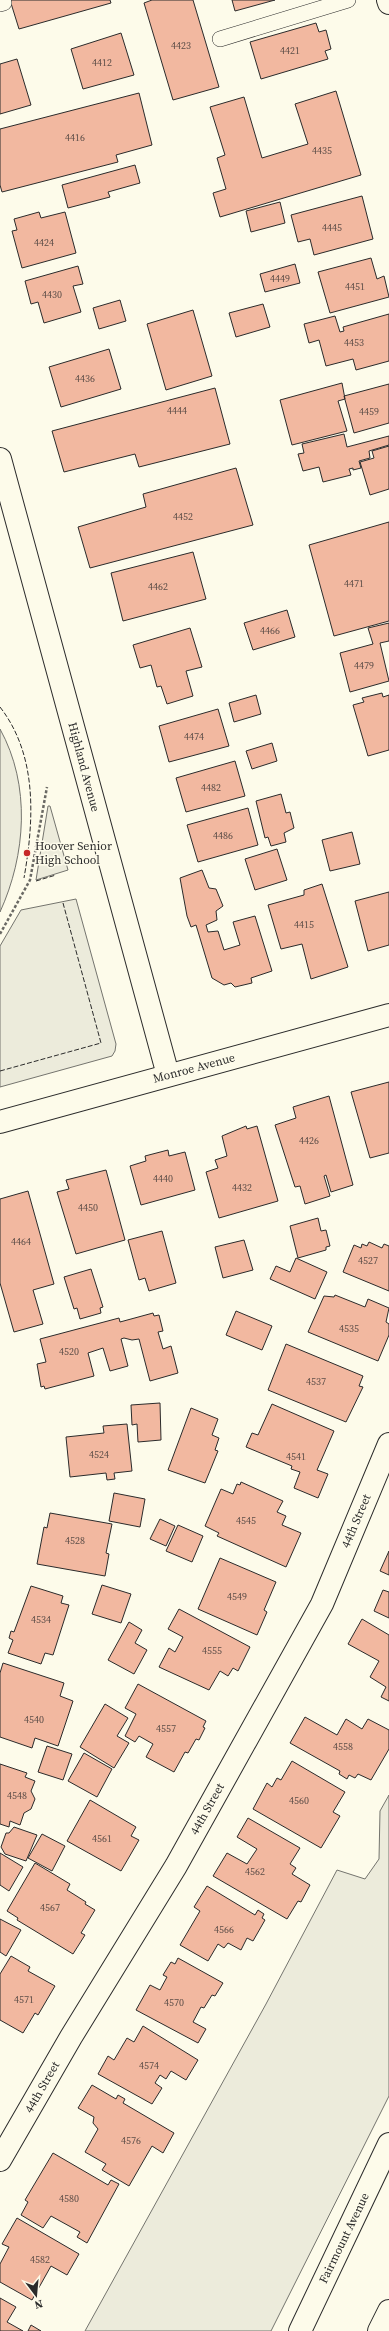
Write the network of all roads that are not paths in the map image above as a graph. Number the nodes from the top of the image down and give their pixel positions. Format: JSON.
{"nodes":[{"id":1,"x":348,"y":0,"type":"edge"},
{"id":2,"x":220,"y":39,"type":"dead end"},
{"id":3,"x":0,"y":459,"type":"edge"},
{"id":4,"x":389,"y":1015,"type":"edge"},
{"id":5,"x":168,"y":1075,"type":"junction"},
{"id":6,"x":0,"y":1122,"type":"edge"},
{"id":7,"x":389,"y":1444,"type":"edge"},
{"id":8,"x":389,"y":2144,"type":"edge"},
{"id":9,"x":0,"y":2160,"type":"edge"},
{"id":10,"x":389,"y":2311,"type":"edge"},
{"id":11,"x":300,"y":2331,"type":"edge"},
{"id":12,"x":380,"y":2331,"type":"edge"}],
"edges":[{"from":1,"to":2,"type":"lane"},
{"from":3,"to":5,"type":"street","name":"Highland Avenue"},
{"from":4,"to":5,"type":"street","name":"Monroe Avenue"},
{"from":5,"to":6,"type":"street","name":"Monroe Avenue"},
{"from":7,"to":9,"type":"street","name":"44th Street"},
{"from":8,"to":11,"type":"street","name":"Fairmount Avenue"},
{"from":10,"to":12,"type":"street"}]}
